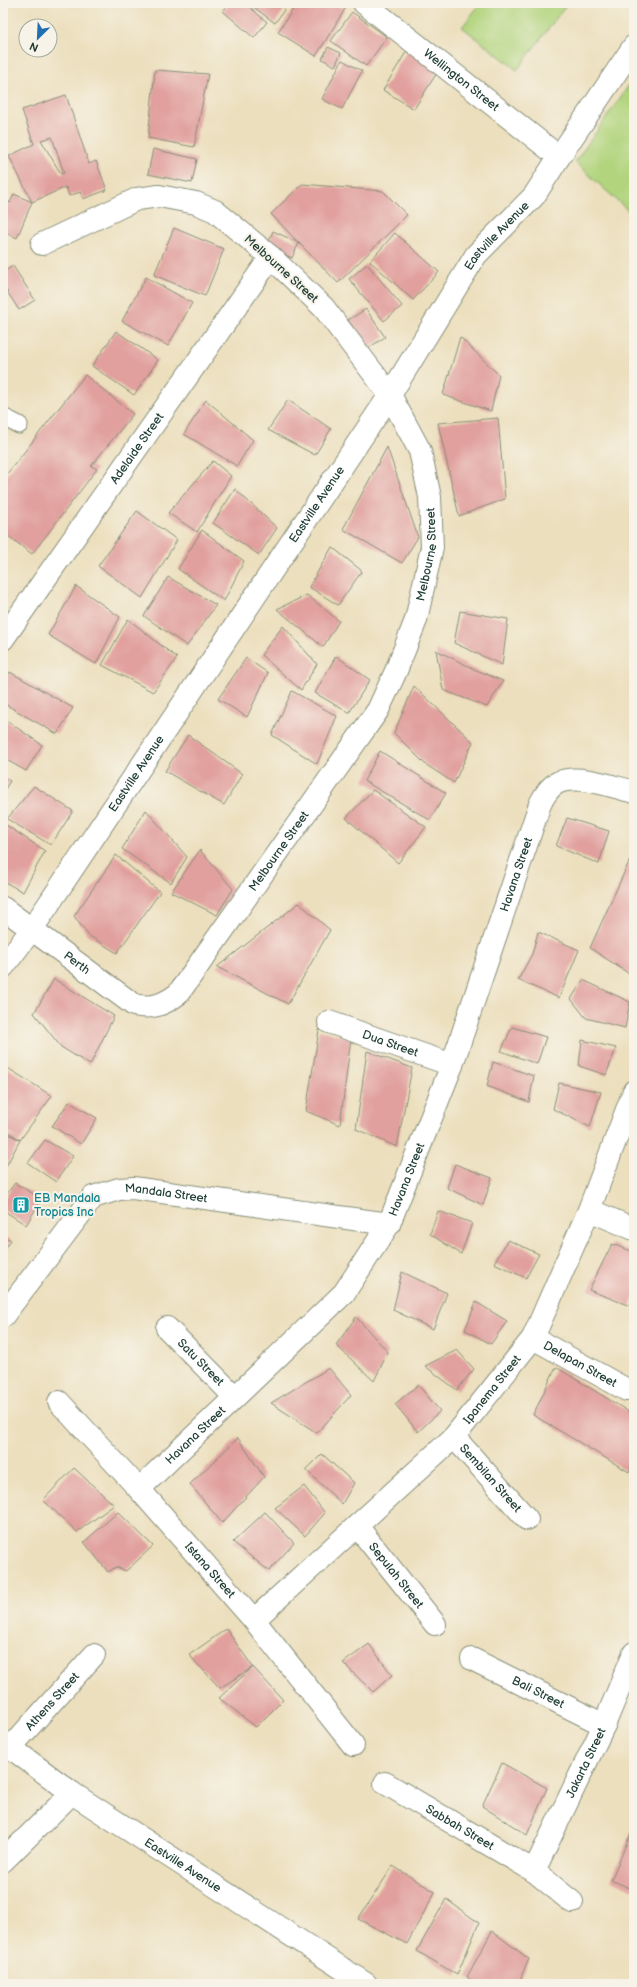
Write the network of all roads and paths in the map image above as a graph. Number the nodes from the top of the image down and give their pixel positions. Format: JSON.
{"nodes":[{"id":1,"x":364,"y":3,"type":"edge"},
{"id":2,"x":634,"y":46,"type":"edge"},
{"id":3,"x":559,"y":157,"type":"junction"},
{"id":4,"x":42,"y":244,"type":"dead end"},
{"id":5,"x":271,"y":257,"type":"junction"},
{"id":6,"x":390,"y":394,"type":"junction"},
{"id":7,"x":3,"y":417,"type":"edge"},
{"id":8,"x":20,"y":425,"type":"dead end"},
{"id":9,"x":3,"y":639,"type":"edge"},
{"id":10,"x":634,"y":792,"type":"edge"},
{"id":11,"x":3,"y":908,"type":"edge"},
{"id":12,"x":32,"y":929,"type":"junction"},
{"id":13,"x":3,"y":967,"type":"edge"},
{"id":14,"x":155,"y":1007,"type":"joint"},
{"id":15,"x":329,"y":1022,"type":"dead end"},
{"id":16,"x":452,"y":1065,"type":"junction"},
{"id":17,"x":634,"y":1091,"type":"edge"},
{"id":18,"x":589,"y":1210,"type":"junction"},
{"id":19,"x":389,"y":1224,"type":"junction"},
{"id":20,"x":634,"y":1229,"type":"edge"},
{"id":21,"x":3,"y":1316,"type":"edge"},
{"id":22,"x":166,"y":1328,"type":"dead end"},
{"id":23,"x":532,"y":1338,"type":"junction"},
{"id":24,"x":627,"y":1390,"type":"dead end"},
{"id":25,"x":235,"y":1397,"type":"junction"},
{"id":26,"x":60,"y":1402,"type":"dead end"},
{"id":27,"x":454,"y":1437,"type":"junction"},
{"id":28,"x":139,"y":1489,"type":"junction"},
{"id":29,"x":527,"y":1519,"type":"dead end"},
{"id":30,"x":357,"y":1526,"type":"junction"},
{"id":31,"x":254,"y":1620,"type":"junction"},
{"id":32,"x":435,"y":1624,"type":"dead end"},
{"id":33,"x":634,"y":1653,"type":"edge"},
{"id":34,"x":94,"y":1655,"type":"dead end"},
{"id":35,"x":472,"y":1659,"type":"dead end"},
{"id":36,"x":604,"y":1724,"type":"junction"},
{"id":37,"x":7,"y":1745,"type":"edge"},
{"id":38,"x":353,"y":1745,"type":"dead end"},
{"id":39,"x":385,"y":1783,"type":"dead end"},
{"id":40,"x":72,"y":1793,"type":"junction"},
{"id":41,"x":3,"y":1861,"type":"edge"},
{"id":42,"x":534,"y":1871,"type":"junction"},
{"id":43,"x":572,"y":1902,"type":"dead end"},
{"id":44,"x":366,"y":1984,"type":"edge"}],
"edges":[{"from":1,"to":3,"type":"street","name":"Wellington Street"},
{"from":2,"to":3,"type":"street","name":"Eastville Avenue"},
{"from":3,"to":6,"type":"street","name":"Eastville Avenue"},
{"from":4,"to":5,"type":"street","name":"Melbourne Street"},
{"from":5,"to":6,"type":"street","name":"Melbourne Street"},
{"from":5,"to":9,"type":"street","name":"Adelaide Street"},
{"from":6,"to":12,"type":"street","name":"Eastville Avenue"},
{"from":6,"to":14,"type":"street","name":"Melbourne Street"},
{"from":7,"to":8,"type":"lane"},
{"from":10,"to":16,"type":"street","name":"Havana Street"},
{"from":11,"to":12,"type":"street","name":"Perth"},
{"from":12,"to":13,"type":"street","name":"Eastville Avenue"},
{"from":12,"to":14,"type":"street","name":"Perth"},
{"from":15,"to":16,"type":"street","name":"Dua Street"},
{"from":16,"to":19,"type":"street","name":"Havana Street"},
{"from":17,"to":18,"type":"street","name":"Ipanema Street"},
{"from":18,"to":20,"type":"street"},
{"from":18,"to":23,"type":"street","name":"Ipanema Street"},
{"from":19,"to":21,"type":"street","name":"Mandala Street"},
{"from":19,"to":25,"type":"street","name":"Havana Street"},
{"from":22,"to":25,"type":"street","name":"Satu Street"},
{"from":23,"to":24,"type":"street","name":"Delapan Street"},
{"from":23,"to":27,"type":"street","name":"Ipanema Street"},
{"from":25,"to":28,"type":"street","name":"Havana Street"},
{"from":26,"to":28,"type":"street","name":"Istana Street"},
{"from":27,"to":29,"type":"street","name":"Sembilan Street"},
{"from":27,"to":30,"type":"street","name":"Ipanema Street"},
{"from":28,"to":31,"type":"street","name":"Istana Street"},
{"from":30,"to":31,"type":"street","name":"Ipanema Street"},
{"from":30,"to":32,"type":"street","name":"Sepulah Street"},
{"from":31,"to":38,"type":"street","name":"Istana Street"},
{"from":33,"to":36,"type":"street","name":"Jakarta Street"},
{"from":34,"to":37,"type":"street","name":"Athens Street"},
{"from":35,"to":36,"type":"street","name":"Bali Street"},
{"from":36,"to":42,"type":"street","name":"Jakarta Street"},
{"from":37,"to":40,"type":"street","name":"Eastville Avenue"},
{"from":39,"to":42,"type":"street","name":"Sabbah Street"},
{"from":40,"to":41,"type":"street"},
{"from":40,"to":44,"type":"street","name":"Eastville Avenue"},
{"from":42,"to":43,"type":"street","name":"Sabbah Street"}]}
